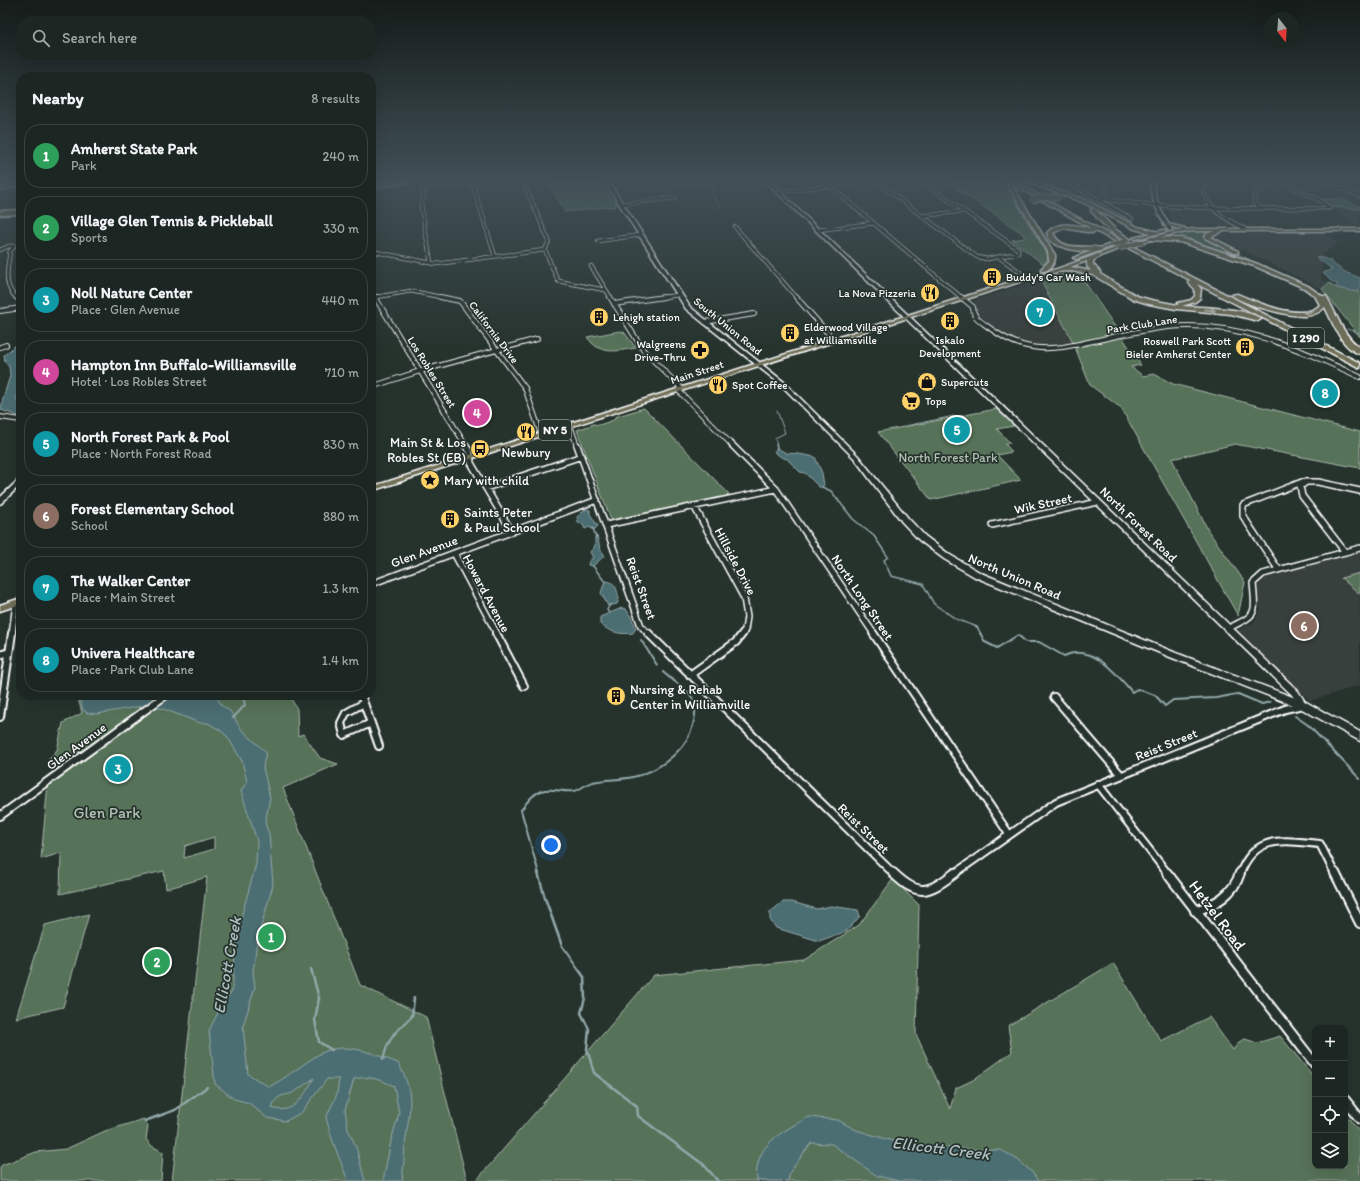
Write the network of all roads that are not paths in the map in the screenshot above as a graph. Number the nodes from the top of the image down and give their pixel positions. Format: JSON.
{"nodes":[{"id":1,"x":427,"y":237,"type":"edge"},
{"id":2,"x":489,"y":237,"type":"edge"},
{"id":3,"x":547,"y":237,"type":"edge"},
{"id":4,"x":625,"y":237,"type":"edge"},
{"id":5,"x":641,"y":237,"type":"edge"},
{"id":6,"x":744,"y":237,"type":"edge"},
{"id":7,"x":825,"y":237,"type":"edge"},
{"id":8,"x":891,"y":237,"type":"edge"},
{"id":9,"x":950,"y":237,"type":"edge"},
{"id":10,"x":1000,"y":237,"type":"edge"},
{"id":11,"x":1042,"y":237,"type":"edge"},
{"id":12,"x":1052,"y":237,"type":"edge"},
{"id":13,"x":1105,"y":237,"type":"edge"},
{"id":14,"x":1106,"y":237,"type":"edge"},
{"id":15,"x":1126,"y":237,"type":"edge"},
{"id":16,"x":1126,"y":237,"type":"edge"},
{"id":17,"x":1141,"y":237,"type":"edge"},
{"id":18,"x":1158,"y":237,"type":"edge"},
{"id":19,"x":1180,"y":237,"type":"edge"},
{"id":20,"x":1183,"y":237,"type":"edge"},
{"id":21,"x":1208,"y":237,"type":"edge"},
{"id":22,"x":1153,"y":239,"type":"junction"},
{"id":23,"x":1132,"y":240,"type":"junction"},
{"id":24,"x":598,"y":241,"type":"dead end"},
{"id":25,"x":1114,"y":242,"type":"junction"},
{"id":26,"x":1191,"y":243,"type":"junction"},
{"id":27,"x":1101,"y":249,"type":"junction"},
{"id":28,"x":0,"y":250,"type":"edge"},
{"id":29,"x":545,"y":250,"type":"junction"},
{"id":30,"x":10,"y":251,"type":"junction"},
{"id":31,"x":376,"y":252,"type":"edge"},
{"id":32,"x":495,"y":256,"type":"junction"},
{"id":33,"x":1097,"y":256,"type":"junction"},
{"id":34,"x":1001,"y":257,"type":"junction"},
{"id":35,"x":432,"y":263,"type":"junction"},
{"id":36,"x":591,"y":266,"type":"dead end"},
{"id":37,"x":1043,"y":270,"type":"junction"},
{"id":38,"x":1274,"y":270,"type":"junction"},
{"id":39,"x":1176,"y":271,"type":"junction"},
{"id":40,"x":1054,"y":272,"type":"junction"},
{"id":41,"x":1029,"y":277,"type":"junction"},
{"id":42,"x":605,"y":290,"type":"junction"},
{"id":43,"x":678,"y":295,"type":"junction"},
{"id":44,"x":1235,"y":295,"type":"junction"},
{"id":45,"x":376,"y":297,"type":"edge"},
{"id":46,"x":16,"y":298,"type":"edge"},
{"id":47,"x":963,"y":299,"type":"junction"},
{"id":48,"x":376,"y":303,"type":"edge"},
{"id":49,"x":614,"y":304,"type":"junction"},
{"id":50,"x":16,"y":308,"type":"edge"},
{"id":51,"x":0,"y":310,"type":"edge"},
{"id":52,"x":754,"y":314,"type":"dead end"},
{"id":53,"x":907,"y":317,"type":"junction"},
{"id":54,"x":705,"y":322,"type":"junction"},
{"id":55,"x":537,"y":339,"type":"dead end"},
{"id":56,"x":834,"y":340,"type":"junction"},
{"id":57,"x":6,"y":345,"type":"dead end"},
{"id":58,"x":0,"y":347,"type":"edge"},
{"id":59,"x":496,"y":350,"type":"junction"},
{"id":60,"x":1360,"y":352,"type":"edge"},
{"id":61,"x":1356,"y":361,"type":"edge"},
{"id":62,"x":758,"y":364,"type":"junction"},
{"id":63,"x":1360,"y":366,"type":"edge"},
{"id":64,"x":420,"y":371,"type":"junction"},
{"id":65,"x":1360,"y":377,"type":"edge"},
{"id":66,"x":376,"y":385,"type":"edge"},
{"id":67,"x":680,"y":389,"type":"junction"},
{"id":68,"x":0,"y":417,"type":"edge"},
{"id":69,"x":16,"y":419,"type":"edge"},
{"id":70,"x":570,"y":425,"type":"junction"},
{"id":71,"x":541,"y":434,"type":"junction"},
{"id":72,"x":582,"y":456,"type":"junction"},
{"id":73,"x":470,"y":457,"type":"junction"},
{"id":74,"x":1311,"y":482,"type":"junction"},
{"id":75,"x":16,"y":486,"type":"edge"},
{"id":76,"x":376,"y":487,"type":"edge"},
{"id":77,"x":486,"y":488,"type":"junction"},
{"id":78,"x":1283,"y":488,"type":"junction"},
{"id":79,"x":776,"y":489,"type":"junction"},
{"id":80,"x":1360,"y":491,"type":"edge"},
{"id":81,"x":1302,"y":496,"type":"junction"},
{"id":82,"x":598,"y":500,"type":"junction"},
{"id":83,"x":0,"y":501,"type":"edge"},
{"id":84,"x":1098,"y":502,"type":"junction"},
{"id":85,"x":694,"y":506,"type":"junction"},
{"id":86,"x":606,"y":525,"type":"junction"},
{"id":87,"x":992,"y":525,"type":"dead end"},
{"id":88,"x":512,"y":532,"type":"junction"},
{"id":89,"x":1360,"y":548,"type":"edge"},
{"id":90,"x":1345,"y":552,"type":"junction"},
{"id":91,"x":454,"y":553,"type":"junction"},
{"id":92,"x":1278,"y":569,"type":"junction"},
{"id":93,"x":376,"y":582,"type":"edge"},
{"id":94,"x":16,"y":603,"type":"edge"},
{"id":95,"x":0,"y":608,"type":"edge"},
{"id":96,"x":16,"y":617,"type":"edge"},
{"id":97,"x":1227,"y":629,"type":"junction"},
{"id":98,"x":9,"y":652,"type":"junction"},
{"id":99,"x":0,"y":655,"type":"edge"},
{"id":100,"x":690,"y":675,"type":"junction"},
{"id":101,"x":524,"y":686,"type":"dead end"},
{"id":102,"x":1054,"y":697,"type":"dead end"},
{"id":103,"x":159,"y":700,"type":"edge"},
{"id":104,"x":363,"y":700,"type":"edge"},
{"id":105,"x":1,"y":703,"type":"edge"},
{"id":106,"x":364,"y":703,"type":"junction"},
{"id":107,"x":1303,"y":705,"type":"junction"},
{"id":108,"x":0,"y":717,"type":"edge"},
{"id":109,"x":371,"y":723,"type":"junction"},
{"id":110,"x":1360,"y":737,"type":"edge"},
{"id":111,"x":379,"y":746,"type":"dead end"},
{"id":112,"x":1121,"y":775,"type":"junction"},
{"id":113,"x":1098,"y":784,"type":"junction"},
{"id":114,"x":0,"y":816,"type":"edge"},
{"id":115,"x":1009,"y":834,"type":"junction"},
{"id":116,"x":1195,"y":911,"type":"junction"},
{"id":117,"x":1360,"y":923,"type":"edge"},
{"id":118,"x":1313,"y":1061,"type":"edge"},
{"id":119,"x":1348,"y":1104,"type":"edge"},
{"id":120,"x":1360,"y":1119,"type":"edge"}],
"edges":[{"from":1,"to":35,"type":"street"},
{"from":2,"to":32,"type":"street"},
{"from":3,"to":29,"type":"street"},
{"from":4,"to":24,"type":"street"},
{"from":5,"to":43,"type":"main road","name":"South Union Road"},
{"from":6,"to":56,"type":"street"},
{"from":7,"to":53,"type":"street","name":"North Forest Road"},
{"from":8,"to":47,"type":"street","name":"Park Club Lane"},
{"from":9,"to":34,"type":"street"},
{"from":10,"to":34,"type":"street"},
{"from":11,"to":37,"type":"highway"},
{"from":12,"to":27,"type":"highway"},
{"from":13,"to":25,"type":"highway"},
{"from":14,"to":25,"type":"highway","number":"I 290"},
{"from":15,"to":23,"type":"highway","bridge":true},
{"from":16,"to":23,"type":"highway","number":"I 290"},
{"from":17,"to":23,"type":"main road","name":"Main Street","number":"NY 5"},
{"from":18,"to":22,"type":"main road","name":"Main Street","number":"NY 5"},
{"from":19,"to":26,"type":"highway"},
{"from":20,"to":38,"type":"highway"},
{"from":21,"to":38,"type":"highway"},
{"from":22,"to":26,"type":"highway"},
{"from":22,"to":33,"type":"main road","name":"Main Street","number":"NY 5","bridge":true},
{"from":23,"to":25,"type":"main road","name":"Main Street","number":"NY 5","bridge":true},
{"from":23,"to":44,"type":"highway","number":"I 290"},
{"from":25,"to":27,"type":"main road","name":"Main Street","number":"NY 5"},
{"from":25,"to":39,"type":"highway","number":"I 290"},
{"from":26,"to":44,"type":"highway","one_way":true},
{"from":27,"to":37,"type":"main road","name":"Main Street","number":"NY 5"},
{"from":28,"to":30,"type":"street"},
{"from":28,"to":30,"type":"street"},
{"from":29,"to":32,"type":"street"},
{"from":29,"to":42,"type":"street"},
{"from":30,"to":46,"type":"street"},
{"from":31,"to":35,"type":"street"},
{"from":32,"to":35,"type":"street"},
{"from":33,"to":39,"type":"highway"},
{"from":33,"to":40,"type":"main road","name":"Main Street","number":"NY 5"},
{"from":34,"to":41,"type":"street"},
{"from":36,"to":42,"type":"street","name":"North Long Street"},
{"from":37,"to":41,"type":"main road","name":"Main Street","number":"NY 5"},
{"from":38,"to":60,"type":"highway"},
{"from":39,"to":61,"type":"highway","number":"I 290"},
{"from":40,"to":41,"type":"main road","name":"Main Street","number":"NY 5"},
{"from":40,"to":61,"type":"highway","one_way":true},
{"from":41,"to":47,"type":"main road","name":"Main Street","number":"NY 5"},
{"from":42,"to":49,"type":"street","name":"North Long Street"},
{"from":43,"to":49,"type":"street"},
{"from":43,"to":54,"type":"main road","name":"South Union Road"},
{"from":44,"to":61,"type":"highway","number":"I 290"},
{"from":45,"to":59,"type":"street","name":"California Drive"},
{"from":47,"to":53,"type":"main road","name":"Main Street","number":"NY 5"},
{"from":47,"to":65,"type":"street","name":"Park Club Lane"},
{"from":48,"to":64,"type":"street","name":"Los Robles Street"},
{"from":49,"to":67,"type":"street","name":"North Long Street"},
{"from":50,"to":51,"type":"street"},
{"from":52,"to":54,"type":"street"},
{"from":53,"to":56,"type":"main road","name":"Main Street","number":"NY 5"},
{"from":53,"to":84,"type":"street","name":"North Forest Road"},
{"from":54,"to":62,"type":"main road","name":"South Union Road"},
{"from":55,"to":59,"type":"street"},
{"from":56,"to":62,"type":"main road","name":"Main Street","number":"NY 5"},
{"from":57,"to":58,"type":"street"},
{"from":59,"to":64,"type":"street"},
{"from":59,"to":71,"type":"street","name":"California Drive"},
{"from":61,"to":63,"type":"highway","number":"I 290"},
{"from":62,"to":67,"type":"main road","name":"Main Street","number":"NY 5"},
{"from":62,"to":107,"type":"main road","name":"North Union Road"},
{"from":64,"to":66,"type":"street"},
{"from":64,"to":73,"type":"street","name":"Los Robles Street"},
{"from":67,"to":70,"type":"main road","name":"Main Street","number":"NY 5"},
{"from":67,"to":79,"type":"street","name":"North Long Street"},
{"from":68,"to":69,"type":"street"},
{"from":70,"to":71,"type":"main road","name":"Main Street","number":"NY 5"},
{"from":70,"to":72,"type":"street","name":"Reist Street"},
{"from":71,"to":73,"type":"main road","name":"Main Street","number":"NY 5"},
{"from":72,"to":77,"type":"street"},
{"from":72,"to":82,"type":"street","name":"Reist Street"},
{"from":73,"to":76,"type":"main road","name":"Main Street","number":"NY 5"},
{"from":73,"to":77,"type":"street","name":"Los Robles Street"},
{"from":74,"to":78,"type":"street"},
{"from":74,"to":80,"type":"street"},
{"from":74,"to":81,"type":"street"},
{"from":75,"to":83,"type":"street"},
{"from":77,"to":88,"type":"street","name":"Los Robles Street"},
{"from":78,"to":81,"type":"street"},
{"from":78,"to":92,"type":"street"},
{"from":79,"to":85,"type":"street"},
{"from":79,"to":115,"type":"street","name":"North Long Street"},
{"from":81,"to":90,"type":"street"},
{"from":82,"to":86,"type":"street","name":"Reist Street"},
{"from":82,"to":88,"type":"street","name":"Glen Avenue"},
{"from":84,"to":87,"type":"street","name":"Wik Street"},
{"from":84,"to":97,"type":"street","name":"North Forest Road"},
{"from":85,"to":86,"type":"street"},
{"from":85,"to":100,"type":"street","name":"Hillside Drive"},
{"from":86,"to":100,"type":"street","name":"Reist Street"},
{"from":88,"to":91,"type":"street","name":"Glen Avenue"},
{"from":89,"to":90,"type":"street"},
{"from":90,"to":92,"type":"street"},
{"from":91,"to":93,"type":"street","name":"Glen Avenue"},
{"from":91,"to":101,"type":"street","name":"Howard Avenue"},
{"from":92,"to":97,"type":"street"},
{"from":94,"to":95,"type":"main road"},
{"from":96,"to":98,"type":"street"},
{"from":97,"to":107,"type":"street","name":"North Forest Road"},
{"from":98,"to":99,"type":"street"},
{"from":98,"to":105,"type":"street"},
{"from":100,"to":115,"type":"street","name":"Reist Street"},
{"from":102,"to":112,"type":"street"},
{"from":103,"to":114,"type":"street","name":"Glen Avenue"},
{"from":104,"to":106,"type":"street"},
{"from":105,"to":108,"type":"street"},
{"from":106,"to":109,"type":"street"},
{"from":106,"to":109,"type":"street"},
{"from":107,"to":110,"type":"main road","name":"North Forest Road"},
{"from":107,"to":112,"type":"street","name":"Reist Street"},
{"from":109,"to":111,"type":"street"},
{"from":112,"to":113,"type":"street","name":"Reist Street"},
{"from":113,"to":115,"type":"street","name":"Reist Street"},
{"from":113,"to":116,"type":"street","name":"Hetzel Road"},
{"from":116,"to":117,"type":"street"},
{"from":116,"to":118,"type":"street","name":"Hetzel Road"},
{"from":119,"to":120,"type":"street"}]}
